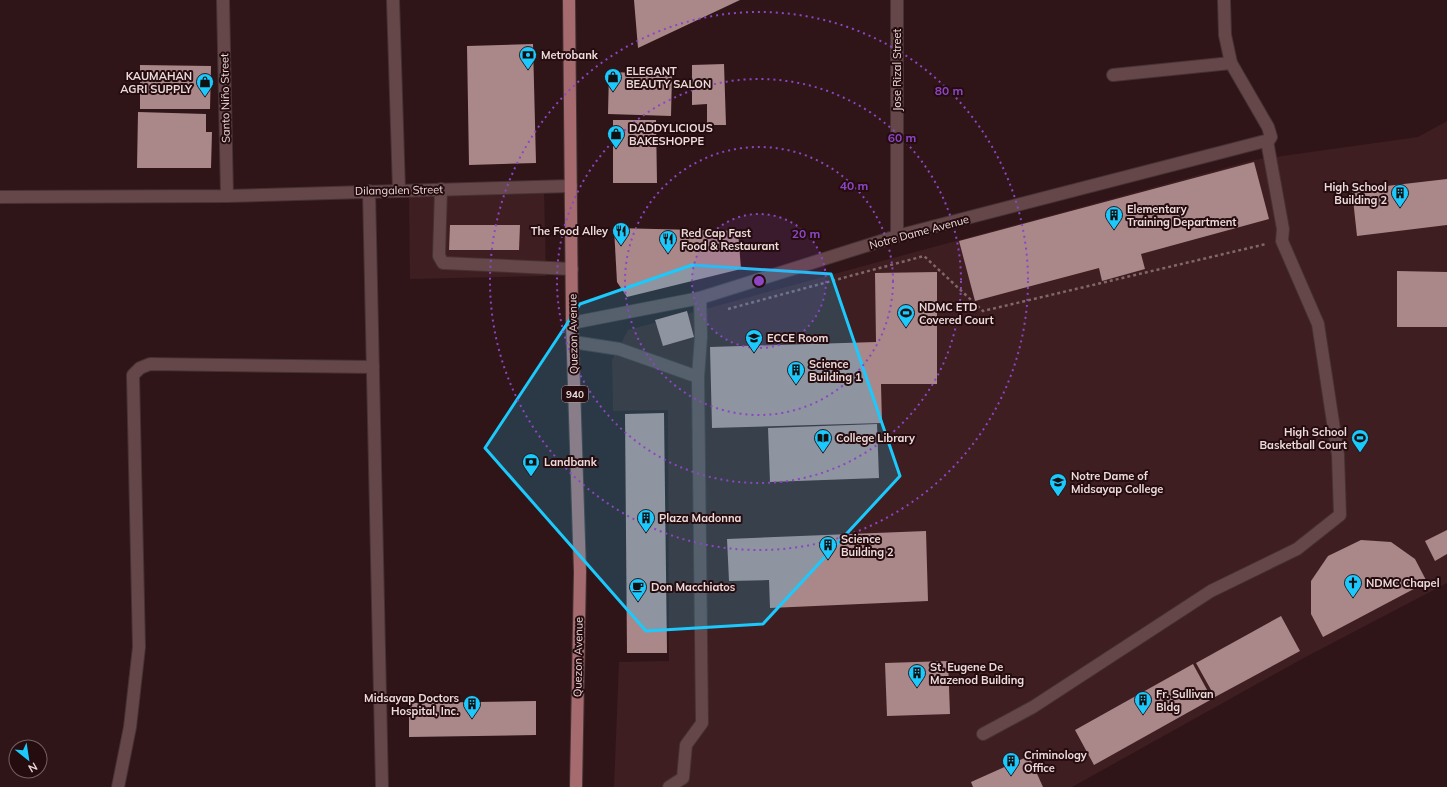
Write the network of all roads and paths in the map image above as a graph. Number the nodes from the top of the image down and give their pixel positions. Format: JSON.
{"nodes":[{"id":1,"x":223,"y":0,"type":"edge"},
{"id":2,"x":393,"y":0,"type":"edge"},
{"id":3,"x":569,"y":0,"type":"edge"},
{"id":4,"x":897,"y":0,"type":"edge"},
{"id":5,"x":1224,"y":0,"type":"edge"},
{"id":6,"x":1231,"y":63,"type":"junction"},
{"id":7,"x":1113,"y":75,"type":"dead end"},
{"id":8,"x":1267,"y":141,"type":"junction"},
{"id":9,"x":571,"y":186,"type":"junction"},
{"id":10,"x":441,"y":189,"type":"junction"},
{"id":11,"x":399,"y":190,"type":"junction"},
{"id":12,"x":369,"y":191,"type":"junction"},
{"id":13,"x":228,"y":196,"type":"junction"},
{"id":14,"x":0,"y":197,"type":"edge"},
{"id":15,"x":897,"y":236,"type":"junction"},
{"id":16,"x":1282,"y":240,"type":"junction"},
{"id":17,"x":572,"y":269,"type":"junction"},
{"id":18,"x":700,"y":298,"type":"junction"},
{"id":19,"x":728,"y":310,"type":"dead end"},
{"id":20,"x":572,"y":323,"type":"junction"},
{"id":21,"x":573,"y":342,"type":"junction"},
{"id":22,"x":373,"y":367,"type":"junction"},
{"id":23,"x":698,"y":377,"type":"junction"},
{"id":24,"x":983,"y":734,"type":"dead end"},
{"id":25,"x":118,"y":787,"type":"edge"},
{"id":26,"x":382,"y":787,"type":"edge"},
{"id":27,"x":576,"y":787,"type":"edge"},
{"id":28,"x":669,"y":787,"type":"edge"}],
"edges":[{"from":1,"to":13,"type":"street","name":"Santo Niño Street"},
{"from":2,"to":11,"type":"street"},
{"from":3,"to":9,"type":"main road","name":"Quezon Avenue","number":"940"},
{"from":4,"to":15,"type":"street","name":"Jose Rizal Street"},
{"from":5,"to":6,"type":"street"},
{"from":6,"to":7,"type":"street"},
{"from":6,"to":8,"type":"street"},
{"from":8,"to":15,"type":"street","name":"Notre Dame Avenue"},
{"from":8,"to":16,"type":"street"},
{"from":9,"to":10,"type":"street","name":"Dilangalen Street"},
{"from":9,"to":17,"type":"main road","name":"Quezon Avenue","number":"940"},
{"from":10,"to":11,"type":"street","name":"Dilangalen Street"},
{"from":10,"to":17,"type":"street"},
{"from":11,"to":12,"type":"street","name":"Dilangalen Street"},
{"from":12,"to":13,"type":"street","name":"Dilangalen Street"},
{"from":12,"to":22,"type":"street"},
{"from":13,"to":14,"type":"street","name":"Dilangalen Street"},
{"from":15,"to":18,"type":"street","name":"Notre Dame Avenue"},
{"from":16,"to":19,"type":"path"},
{"from":16,"to":24,"type":"street"},
{"from":17,"to":20,"type":"main road","name":"Quezon Avenue","number":"940"},
{"from":18,"to":20,"type":"street","name":"Notre Dame Avenue"},
{"from":18,"to":23,"type":"street"},
{"from":20,"to":21,"type":"main road","name":"Quezon Avenue","number":"940"},
{"from":21,"to":23,"type":"street"},
{"from":21,"to":27,"type":"main road","name":"Quezon Avenue","number":"940"},
{"from":22,"to":25,"type":"street"},
{"from":22,"to":26,"type":"street"},
{"from":23,"to":28,"type":"street"}]}
